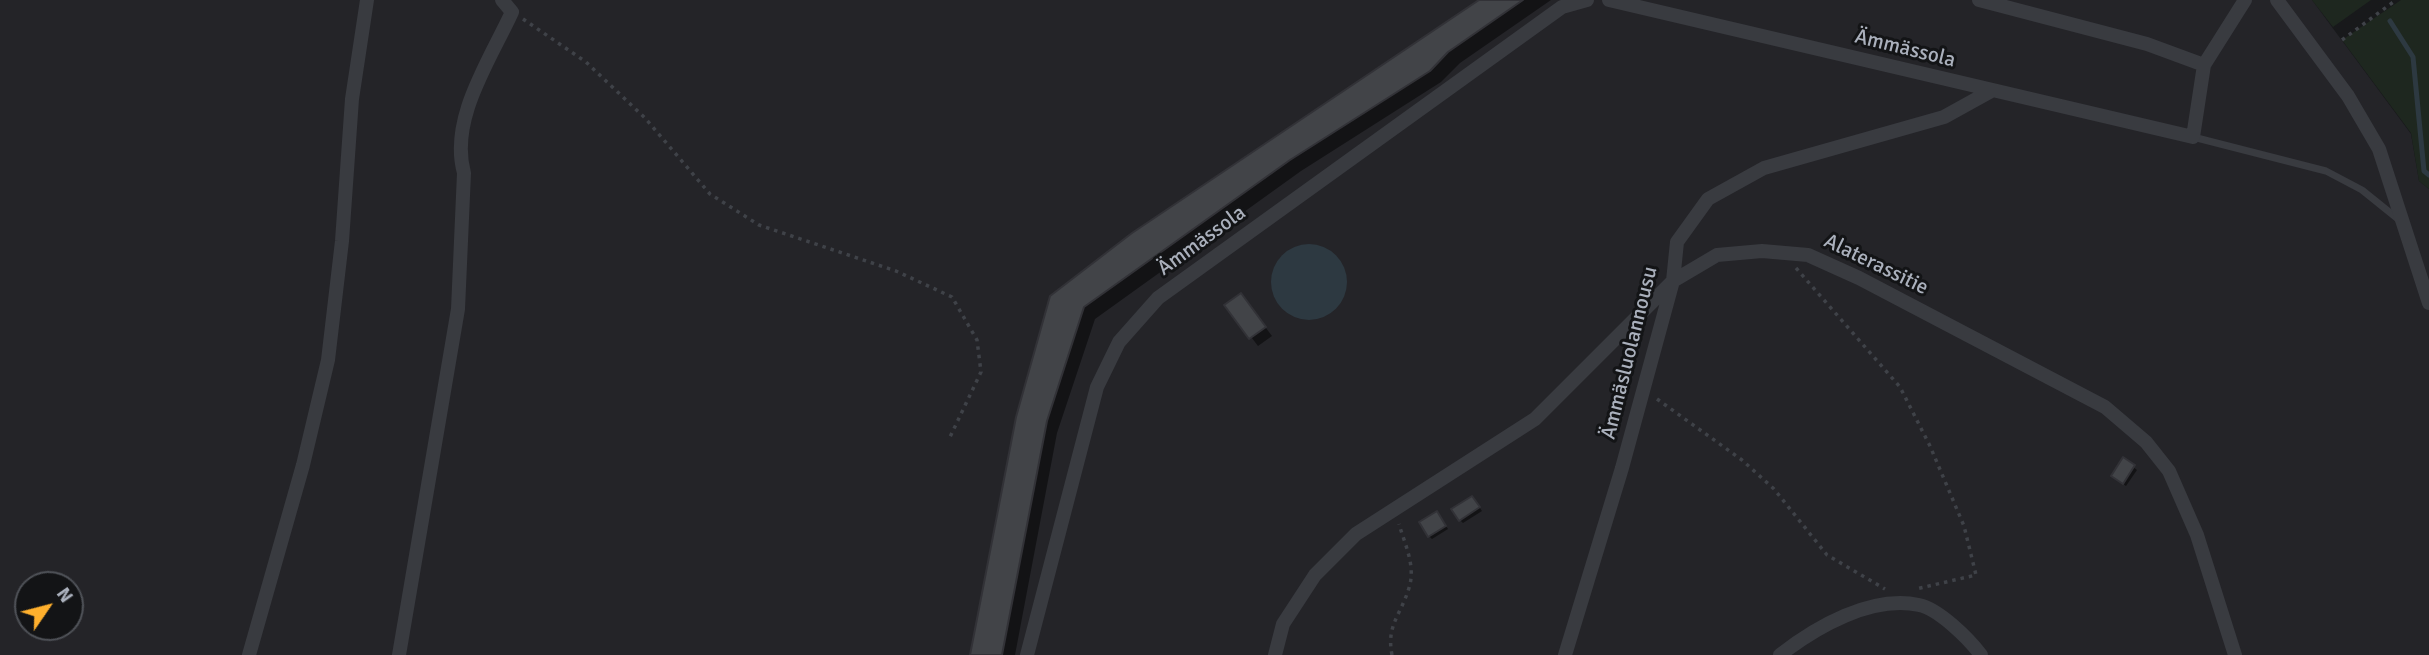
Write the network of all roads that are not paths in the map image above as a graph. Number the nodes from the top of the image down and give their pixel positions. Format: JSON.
{"nodes":[{"id":1,"x":368,"y":0,"type":"edge"},
{"id":2,"x":502,"y":0,"type":"edge"},
{"id":3,"x":1587,"y":0,"type":"edge"},
{"id":4,"x":1609,"y":0,"type":"edge"},
{"id":5,"x":1979,"y":0,"type":"edge"},
{"id":6,"x":2245,"y":0,"type":"edge"},
{"id":7,"x":2277,"y":0,"type":"edge"},
{"id":8,"x":2204,"y":65,"type":"junction"},
{"id":9,"x":1991,"y":91,"type":"junction"},
{"id":10,"x":2193,"y":137,"type":"junction"},
{"id":11,"x":2404,"y":224,"type":"junction"},
{"id":12,"x":1673,"y":281,"type":"junction"},
{"id":13,"x":2429,"y":303,"type":"edge"},
{"id":14,"x":249,"y":655,"type":"edge"},
{"id":15,"x":399,"y":655,"type":"edge"},
{"id":16,"x":1027,"y":655,"type":"edge"},
{"id":17,"x":1275,"y":655,"type":"edge"},
{"id":18,"x":1565,"y":655,"type":"edge"},
{"id":19,"x":1780,"y":655,"type":"edge"},
{"id":20,"x":1981,"y":655,"type":"edge"},
{"id":21,"x":2235,"y":655,"type":"edge"}],
"edges":[{"from":1,"to":14,"type":"street"},
{"from":2,"to":15,"type":"street"},
{"from":3,"to":16,"type":"street","name":"Ämmässola"},
{"from":4,"to":9,"type":"street","name":"Ämmässola"},
{"from":5,"to":8,"type":"street"},
{"from":6,"to":8,"type":"street"},
{"from":7,"to":11,"type":"street"},
{"from":8,"to":10,"type":"street"},
{"from":9,"to":10,"type":"street","name":"Ämmässola"},
{"from":9,"to":12,"type":"street","name":"Ämmäsluolannousu"},
{"from":10,"to":11,"type":"lane"},
{"from":11,"to":13,"type":"street"},
{"from":12,"to":17,"type":"street","name":"Alaterassitie"},
{"from":12,"to":18,"type":"street","name":"Ämmäsluolannousu"},
{"from":12,"to":21,"type":"street","name":"Alaterassitie"},
{"from":19,"to":20,"type":"street"}]}
